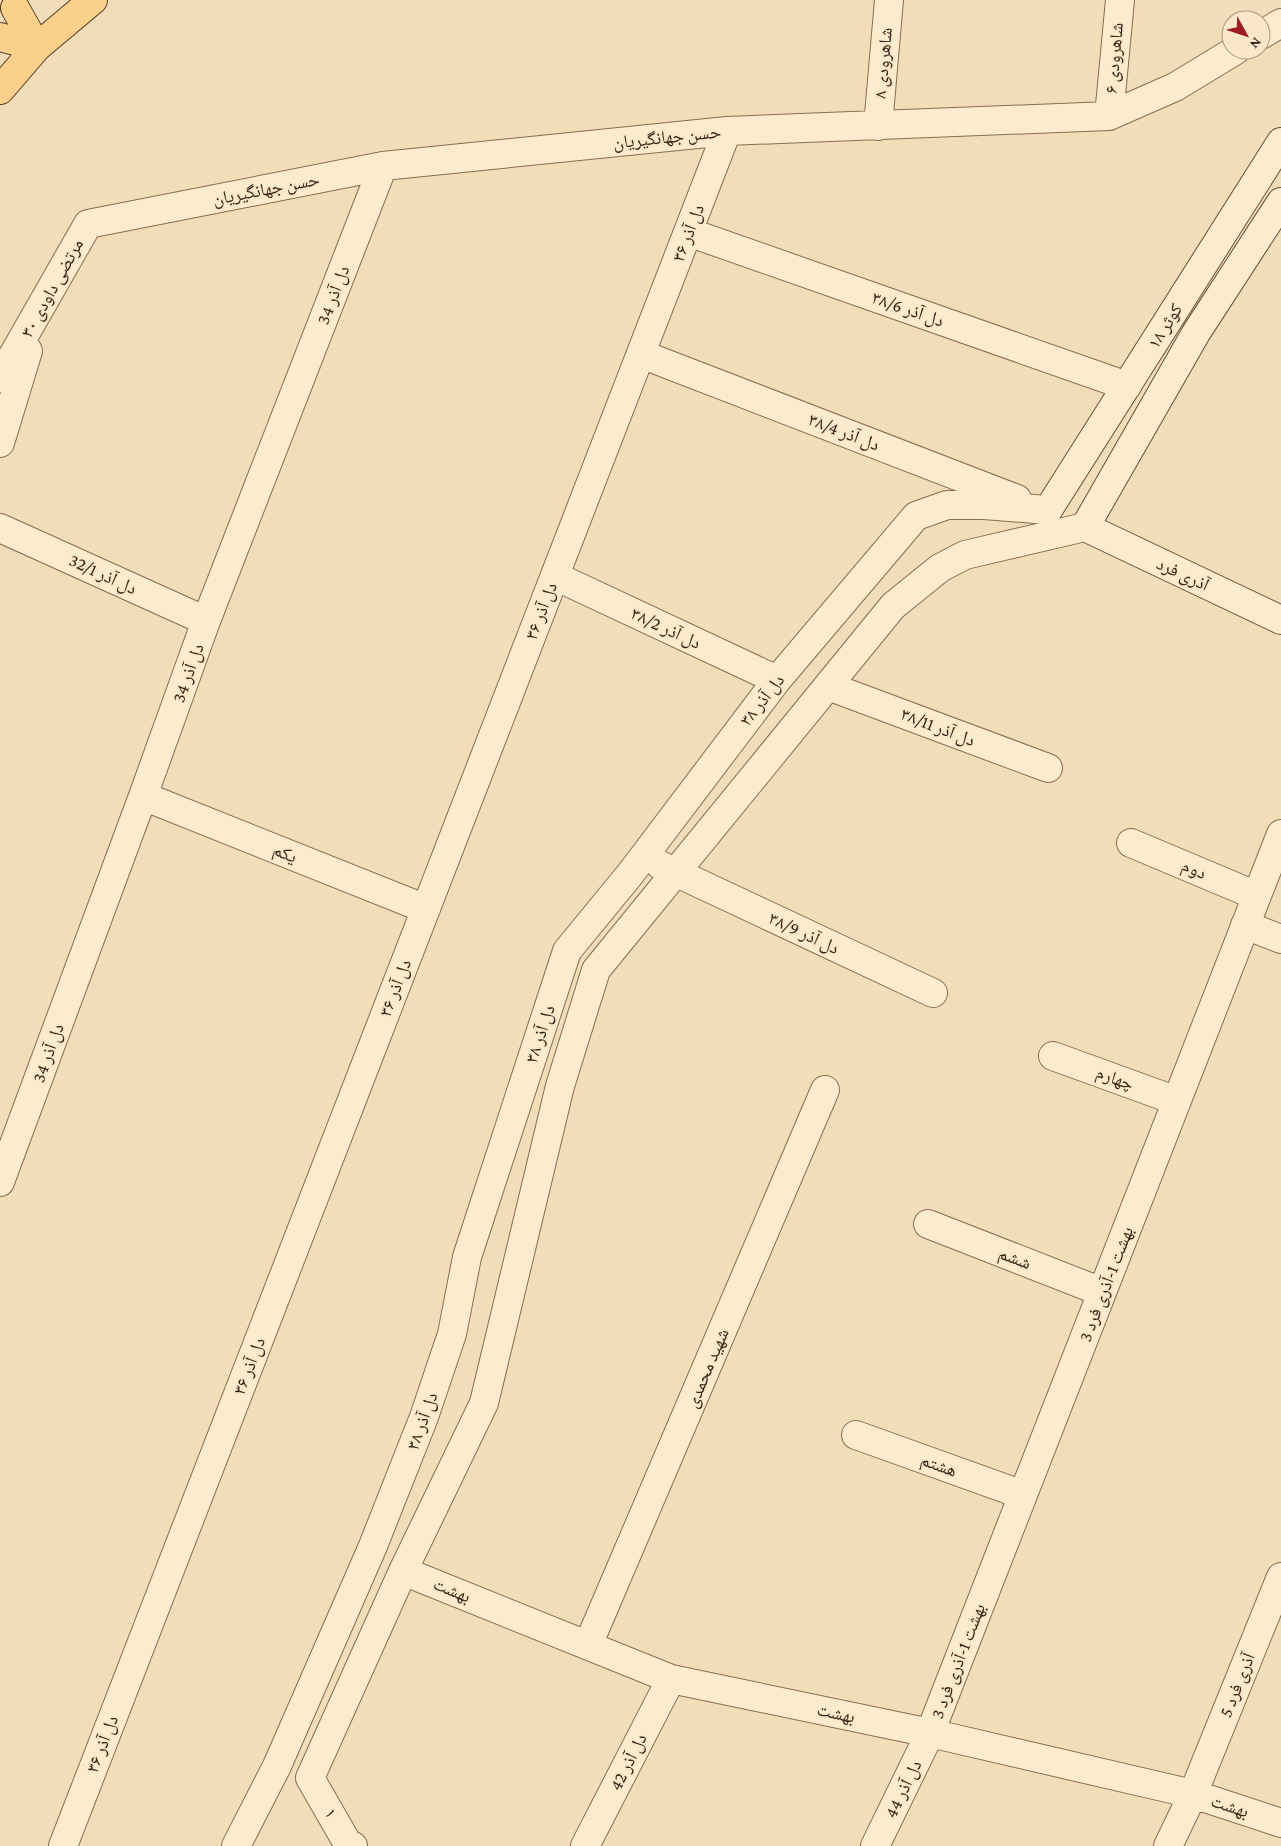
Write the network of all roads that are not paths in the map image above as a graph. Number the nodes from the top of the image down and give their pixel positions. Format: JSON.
{"nodes":[{"id":1,"x":93,"y":0,"type":"edge"},
{"id":2,"x":889,"y":0,"type":"edge"},
{"id":3,"x":1120,"y":0,"type":"edge"},
{"id":4,"x":11,"y":8,"type":"edge"},
{"id":5,"x":0,"y":37,"type":"edge"},
{"id":6,"x":37,"y":47,"type":"junction"},
{"id":7,"x":1221,"y":59,"type":"edge"},
{"id":8,"x":0,"y":90,"type":"edge"},
{"id":9,"x":1109,"y":116,"type":"junction"},
{"id":10,"x":878,"y":126,"type":"junction"},
{"id":11,"x":728,"y":131,"type":"junction"},
{"id":12,"x":1281,"y":142,"type":"edge"},
{"id":13,"x":383,"y":166,"type":"junction"},
{"id":14,"x":1281,"y":202,"type":"edge"},
{"id":15,"x":88,"y":224,"type":"joint"},
{"id":16,"x":688,"y":232,"type":"junction"},
{"id":17,"x":42,"y":306,"type":"junction"},
{"id":18,"x":640,"y":354,"type":"junction"},
{"id":19,"x":0,"y":378,"type":"edge"},
{"id":20,"x":1127,"y":386,"type":"junction"},
{"id":21,"x":0,"y":443,"type":"edge"},
{"id":22,"x":1048,"y":510,"type":"junction"},
{"id":23,"x":1085,"y":527,"type":"junction"},
{"id":24,"x":0,"y":528,"type":"edge"},
{"id":25,"x":555,"y":576,"type":"junction"},
{"id":26,"x":1281,"y":620,"type":"edge"},
{"id":27,"x":206,"y":622,"type":"junction"},
{"id":28,"x":777,"y":680,"type":"junction"},
{"id":29,"x":828,"y":686,"type":"junction"},
{"id":30,"x":1048,"y":768,"type":"dead end"},
{"id":31,"x":143,"y":796,"type":"junction"},
{"id":32,"x":1281,"y":834,"type":"edge"},
{"id":33,"x":1131,"y":843,"type":"dead end"},
{"id":34,"x":642,"y":858,"type":"junction"},
{"id":35,"x":676,"y":872,"type":"junction"},
{"id":36,"x":1257,"y":896,"type":"junction"},
{"id":37,"x":426,"y":909,"type":"junction"},
{"id":38,"x":1245,"y":925,"type":"junction"},
{"id":39,"x":1281,"y":939,"type":"edge"},
{"id":40,"x":932,"y":993,"type":"dead end"},
{"id":41,"x":1053,"y":1056,"type":"dead end"},
{"id":42,"x":825,"y":1090,"type":"dead end"},
{"id":43,"x":1177,"y":1101,"type":"junction"},
{"id":44,"x":0,"y":1182,"type":"edge"},
{"id":45,"x":928,"y":1224,"type":"dead end"},
{"id":46,"x":1102,"y":1292,"type":"junction"},
{"id":47,"x":856,"y":1435,"type":"dead end"},
{"id":48,"x":1023,"y":1496,"type":"junction"},
{"id":49,"x":403,"y":1570,"type":"junction"},
{"id":50,"x":1281,"y":1577,"type":"edge"},
{"id":51,"x":588,"y":1645,"type":"junction"},
{"id":52,"x":672,"y":1679,"type":"junction"},
{"id":53,"x":930,"y":1733,"type":"junction"},
{"id":54,"x":310,"y":1778,"type":"joint"},
{"id":55,"x":1194,"y":1794,"type":"junction"},
{"id":56,"x":1281,"y":1823,"type":"edge"},
{"id":57,"x":350,"y":1845,"type":"edge"},
{"id":58,"x":63,"y":1846,"type":"edge"},
{"id":59,"x":236,"y":1846,"type":"edge"},
{"id":60,"x":584,"y":1846,"type":"edge"},
{"id":61,"x":875,"y":1846,"type":"edge"},
{"id":62,"x":1168,"y":1846,"type":"edge"}],
"edges":[{"from":1,"to":6,"type":"main road"},
{"from":2,"to":10,"type":"street","name":"شاهرودی ۸"},
{"from":3,"to":9,"type":"street","name":"شاهرودی ۶"},
{"from":4,"to":6,"type":"main road"},
{"from":5,"to":6,"type":"main road"},
{"from":6,"to":8,"type":"main road"},
{"from":7,"to":9,"type":"street","name":"حسن جهانگیریان"},
{"from":9,"to":10,"type":"street","name":"حسن جهانگیریان"},
{"from":10,"to":11,"type":"street","name":"حسن جهانگیریان"},
{"from":11,"to":13,"type":"street","name":"حسن جهانگیریان"},
{"from":11,"to":16,"type":"street","name":"دل آذر ۳۶"},
{"from":12,"to":20,"type":"street","name":"کوثر ۱۸"},
{"from":13,"to":15,"type":"street","name":"حسن جهانگیریان"},
{"from":13,"to":27,"type":"street","name":"دل آذر 34"},
{"from":14,"to":23,"type":"street","name":"کوثر ۱۸"},
{"from":15,"to":17,"type":"street","name":"۳۰ مرتضی داودی"},
{"from":16,"to":18,"type":"street","name":"دل آذر ۳۶"},
{"from":16,"to":20,"type":"street","name":"دل آذر ۳۸/6"},
{"from":17,"to":19,"type":"street","name":"۳۰ مرتضی داودی"},
{"from":17,"to":21,"type":"street"},
{"from":18,"to":22,"type":"street","name":"دل آذر ۳۸/4"},
{"from":18,"to":25,"type":"street","name":"دل آذر ۳۶"},
{"from":20,"to":22,"type":"street","name":"کوثر ۱۸"},
{"from":22,"to":23,"type":"street","name":"دل آذر ۳۸/4"},
{"from":22,"to":28,"type":"street","name":"دل آذر ۳۸"},
{"from":23,"to":26,"type":"street","name":"آذری فرد"},
{"from":23,"to":29,"type":"street","name":"دل آذر ۳۸"},
{"from":24,"to":27,"type":"street","name":"دل آذر 32/1"},
{"from":25,"to":28,"type":"street","name":"دل آذر ۳۸/2"},
{"from":25,"to":37,"type":"street","name":"دل آذر ۳۶"},
{"from":27,"to":31,"type":"street","name":"دل آذر 34"},
{"from":28,"to":34,"type":"street","name":"دل آذر ۳۸"},
{"from":29,"to":30,"type":"street","name":"دل آذر ۳۸/11"},
{"from":29,"to":35,"type":"street","name":"دل آذر ۳۸"},
{"from":31,"to":37,"type":"street","name":"یکم"},
{"from":31,"to":44,"type":"street","name":"دل آذر 34"},
{"from":32,"to":36,"type":"street","name":"بهشت 1-آذری فرد 3"},
{"from":33,"to":36,"type":"street","name":"دوم"},
{"from":34,"to":35,"type":"street","name":"دل آذر ۳۸/9"},
{"from":34,"to":59,"type":"street","name":"دل آذر ۳۸"},
{"from":35,"to":40,"type":"street","name":"دل آذر ۳۸/9"},
{"from":35,"to":49,"type":"street","name":"دل آذر ۳۸"},
{"from":36,"to":38,"type":"street","name":"بهشت 1-آذری فرد 3"},
{"from":37,"to":58,"type":"street","name":"دل آذر ۳۶"},
{"from":38,"to":39,"type":"street"},
{"from":38,"to":43,"type":"street","name":"بهشت 1-آذری فرد 3"},
{"from":41,"to":43,"type":"street","name":"چهارم"},
{"from":42,"to":51,"type":"street","name":"شهید محمدی"},
{"from":43,"to":46,"type":"street","name":"بهشت 1-آذری فرد 3"},
{"from":45,"to":46,"type":"street","name":"ششم"},
{"from":46,"to":48,"type":"street","name":"بهشت 1-آذری فرد 3"},
{"from":47,"to":48,"type":"street","name":"هشتم"},
{"from":48,"to":53,"type":"street","name":"بهشت 1-آذری فرد 3"},
{"from":49,"to":51,"type":"street","name":"بهشت"},
{"from":49,"to":54,"type":"street","name":"دل آذر ۳۸"},
{"from":50,"to":55,"type":"street","name":"آذری فرد 5"},
{"from":51,"to":52,"type":"street","name":"بهشت"},
{"from":52,"to":53,"type":"street","name":"بهشت"},
{"from":52,"to":60,"type":"street","name":"دل آذر 42"},
{"from":53,"to":55,"type":"street","name":"بهشت"},
{"from":53,"to":61,"type":"street","name":"دل آذر 44"},
{"from":54,"to":57,"type":"street","name":"۱"},
{"from":55,"to":56,"type":"street","name":"بهشت"},
{"from":55,"to":62,"type":"street","name":"آذری فرد 5"}]}
